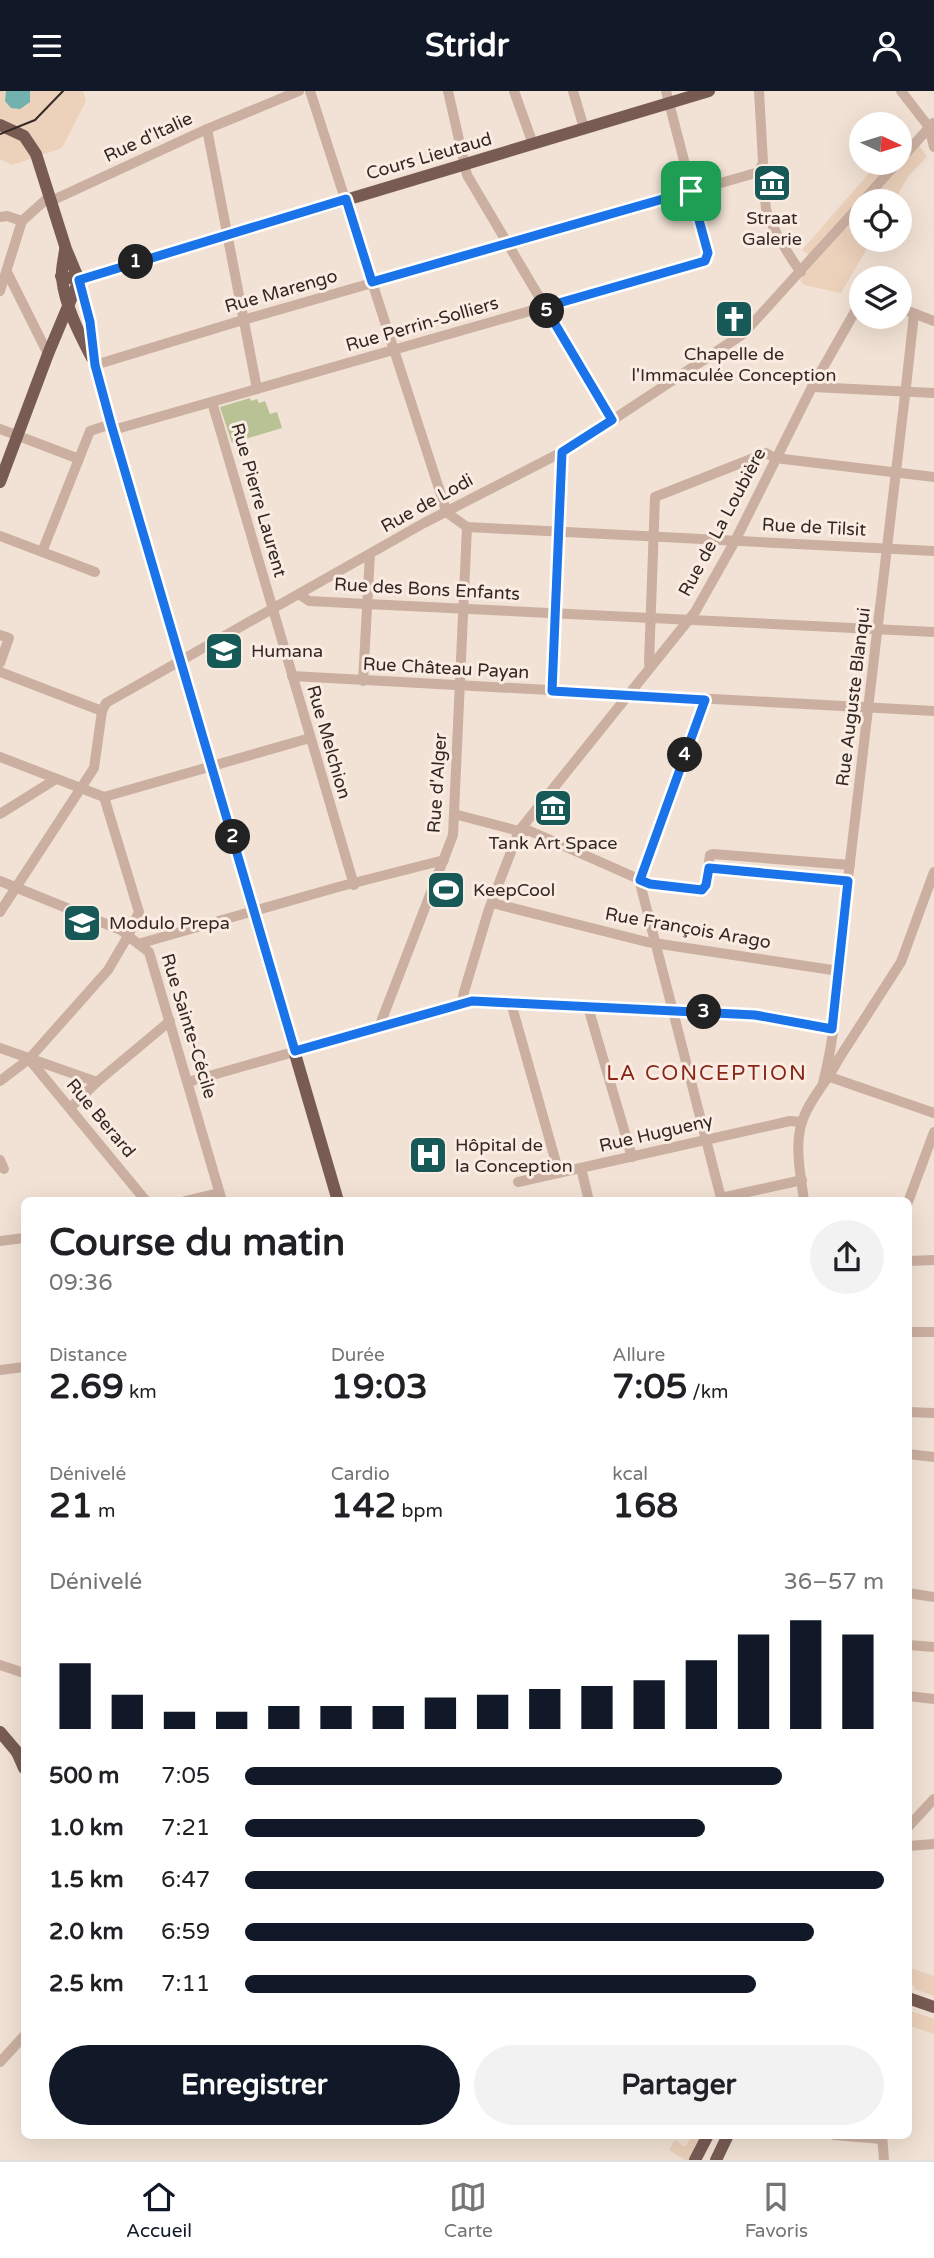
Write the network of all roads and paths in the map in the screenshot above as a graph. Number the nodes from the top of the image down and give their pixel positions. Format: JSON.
{"nodes":[{"id":1,"x":299,"y":91,"type":"edge"},
{"id":2,"x":310,"y":91,"type":"edge"},
{"id":3,"x":448,"y":91,"type":"edge"},
{"id":4,"x":514,"y":91,"type":"edge"},
{"id":5,"x":573,"y":91,"type":"edge"},
{"id":6,"x":709,"y":91,"type":"edge"},
{"id":7,"x":759,"y":91,"type":"edge"},
{"id":8,"x":901,"y":91,"type":"edge"},
{"id":9,"x":668,"y":97,"type":"edge"},
{"id":10,"x":0,"y":125,"type":"edge"},
{"id":11,"x":584,"y":128,"type":"junction"},
{"id":12,"x":207,"y":129,"type":"junction"},
{"id":13,"x":932,"y":129,"type":"edge"},
{"id":14,"x":533,"y":144,"type":"junction"},
{"id":15,"x":934,"y":147,"type":"edge"},
{"id":16,"x":912,"y":148,"type":"edge"},
{"id":17,"x":464,"y":165,"type":"junction"},
{"id":18,"x":760,"y":172,"type":"junction"},
{"id":19,"x":887,"y":175,"type":"edge"},
{"id":20,"x":874,"y":189,"type":"edge"},
{"id":21,"x":691,"y":191,"type":"junction"},
{"id":22,"x":50,"y":198,"type":"junction"},
{"id":23,"x":346,"y":199,"type":"junction"},
{"id":24,"x":0,"y":217,"type":"edge"},
{"id":25,"x":849,"y":218,"type":"edge"},
{"id":26,"x":22,"y":221,"type":"junction"},
{"id":27,"x":226,"y":235,"type":"junction"},
{"id":28,"x":506,"y":243,"type":"junction"},
{"id":29,"x":66,"y":249,"type":"junction"},
{"id":30,"x":7,"y":272,"type":"junction"},
{"id":31,"x":801,"y":272,"type":"junction"},
{"id":32,"x":61,"y":276,"type":"junction"},
{"id":33,"x":79,"y":280,"type":"junction"},
{"id":34,"x":372,"y":282,"type":"junction"},
{"id":35,"x":0,"y":291,"type":"edge"},
{"id":36,"x":68,"y":305,"type":"junction"},
{"id":37,"x":545,"y":307,"type":"junction"},
{"id":38,"x":914,"y":314,"type":"joint"},
{"id":39,"x":243,"y":320,"type":"junction"},
{"id":40,"x":934,"y":321,"type":"edge"},
{"id":41,"x":849,"y":322,"type":"edge"},
{"id":42,"x":394,"y":350,"type":"junction"},
{"id":43,"x":48,"y":354,"type":"junction"},
{"id":44,"x":95,"y":365,"type":"junction"},
{"id":45,"x":812,"y":387,"type":"junction"},
{"id":46,"x":257,"y":389,"type":"junction"},
{"id":47,"x":906,"y":392,"type":"junction"},
{"id":48,"x":934,"y":393,"type":"edge"},
{"id":49,"x":212,"y":402,"type":"junction"},
{"id":50,"x":612,"y":420,"type":"junction"},
{"id":51,"x":112,"y":427,"type":"junction"},
{"id":52,"x":0,"y":429,"type":"edge"},
{"id":53,"x":17,"y":436,"type":"junction"},
{"id":54,"x":562,"y":452,"type":"junction"},
{"id":55,"x":79,"y":459,"type":"junction"},
{"id":56,"x":775,"y":459,"type":"junction"},
{"id":57,"x":897,"y":473,"type":"junction"},
{"id":58,"x":934,"y":477,"type":"edge"},
{"id":59,"x":0,"y":482,"type":"edge"},
{"id":60,"x":446,"y":512,"type":"junction"},
{"id":61,"x":467,"y":527,"type":"junction"},
{"id":62,"x":559,"y":533,"type":"junction"},
{"id":63,"x":0,"y":536,"type":"edge"},
{"id":64,"x":654,"y":537,"type":"junction"},
{"id":65,"x":735,"y":541,"type":"junction"},
{"id":66,"x":888,"y":548,"type":"junction"},
{"id":67,"x":934,"y":551,"type":"edge"},
{"id":68,"x":42,"y":552,"type":"junction"},
{"id":69,"x":370,"y":554,"type":"junction"},
{"id":70,"x":94,"y":572,"type":"dead end"},
{"id":71,"x":299,"y":594,"type":"junction"},
{"id":72,"x":367,"y":604,"type":"junction"},
{"id":73,"x":464,"y":608,"type":"junction"},
{"id":74,"x":272,"y":609,"type":"junction"},
{"id":75,"x":556,"y":612,"type":"junction"},
{"id":76,"x":651,"y":617,"type":"junction"},
{"id":77,"x":690,"y":618,"type":"junction"},
{"id":78,"x":879,"y":628,"type":"junction"},
{"id":79,"x":934,"y":632,"type":"edge"},
{"id":80,"x":5,"y":637,"type":"edge"},
{"id":81,"x":0,"y":663,"type":"edge"},
{"id":82,"x":180,"y":663,"type":"junction"},
{"id":83,"x":650,"y":668,"type":"junction"},
{"id":84,"x":0,"y":672,"type":"edge"},
{"id":85,"x":292,"y":676,"type":"junction"},
{"id":86,"x":363,"y":681,"type":"junction"},
{"id":87,"x":460,"y":686,"type":"junction"},
{"id":88,"x":552,"y":691,"type":"junction"},
{"id":89,"x":628,"y":695,"type":"junction"},
{"id":90,"x":705,"y":700,"type":"junction"},
{"id":91,"x":870,"y":707,"type":"junction"},
{"id":92,"x":102,"y":711,"type":"junction"},
{"id":93,"x":934,"y":711,"type":"edge"},
{"id":94,"x":310,"y":738,"type":"junction"},
{"id":95,"x":0,"y":757,"type":"edge"},
{"id":96,"x":212,"y":766,"type":"junction"},
{"id":97,"x":55,"y":779,"type":"junction"},
{"id":98,"x":82,"y":788,"type":"junction"},
{"id":99,"x":104,"y":797,"type":"junction"},
{"id":100,"x":0,"y":814,"type":"edge"},
{"id":101,"x":454,"y":814,"type":"junction"},
{"id":102,"x":519,"y":831,"type":"junction"},
{"id":103,"x":444,"y":860,"type":"junction"},
{"id":104,"x":850,"y":865,"type":"junction"},
{"id":105,"x":709,"y":868,"type":"junction"},
{"id":106,"x":934,"y":871,"type":"edge"},
{"id":107,"x":640,"y":880,"type":"junction"},
{"id":108,"x":0,"y":881,"type":"edge"},
{"id":109,"x":848,"y":881,"type":"junction"},
{"id":110,"x":354,"y":885,"type":"junction"},
{"id":111,"x":17,"y":888,"type":"junction"},
{"id":112,"x":492,"y":903,"type":"junction"},
{"id":113,"x":255,"y":911,"type":"junction"},
{"id":114,"x":0,"y":912,"type":"edge"},
{"id":115,"x":128,"y":936,"type":"junction"},
{"id":116,"x":655,"y":943,"type":"junction"},
{"id":117,"x":138,"y":944,"type":"junction"},
{"id":118,"x":839,"y":971,"type":"junction"},
{"id":119,"x":462,"y":1003,"type":"junction"},
{"id":120,"x":511,"y":1003,"type":"junction"},
{"id":121,"x":588,"y":1007,"type":"junction"},
{"id":122,"x":674,"y":1011,"type":"junction"},
{"id":123,"x":170,"y":1021,"type":"junction"},
{"id":124,"x":379,"y":1027,"type":"junction"},
{"id":125,"x":832,"y":1029,"type":"junction"},
{"id":126,"x":0,"y":1048,"type":"edge"},
{"id":127,"x":295,"y":1051,"type":"junction"},
{"id":128,"x":29,"y":1059,"type":"junction"},
{"id":129,"x":827,"y":1080,"type":"junction"},
{"id":130,"x":0,"y":1081,"type":"edge"},
{"id":131,"x":97,"y":1082,"type":"junction"},
{"id":132,"x":188,"y":1082,"type":"junction"},
{"id":133,"x":70,"y":1108,"type":"junction"},
{"id":134,"x":934,"y":1113,"type":"edge"},
{"id":135,"x":802,"y":1122,"type":"junction"},
{"id":136,"x":934,"y":1132,"type":"edge"},
{"id":137,"x":708,"y":1140,"type":"junction"},
{"id":138,"x":632,"y":1157,"type":"junction"},
{"id":139,"x":580,"y":1168,"type":"junction"},
{"id":140,"x":559,"y":1173,"type":"junction"},
{"id":141,"x":802,"y":1180,"type":"junction"},
{"id":142,"x":519,"y":1182,"type":"dead end"},
{"id":143,"x":143,"y":1197,"type":"edge"},
{"id":144,"x":221,"y":1197,"type":"edge"},
{"id":145,"x":337,"y":1197,"type":"edge"},
{"id":146,"x":588,"y":1197,"type":"edge"},
{"id":147,"x":721,"y":1197,"type":"edge"},
{"id":148,"x":726,"y":1197,"type":"edge"},
{"id":149,"x":804,"y":1197,"type":"edge"},
{"id":150,"x":910,"y":1197,"type":"edge"},
{"id":151,"x":21,"y":1238,"type":"edge"},
{"id":152,"x":0,"y":1241,"type":"edge"},
{"id":153,"x":934,"y":1260,"type":"edge"},
{"id":154,"x":912,"y":1261,"type":"edge"},
{"id":155,"x":912,"y":1332,"type":"edge"},
{"id":156,"x":934,"y":1332,"type":"edge"},
{"id":157,"x":21,"y":1367,"type":"edge"},
{"id":158,"x":0,"y":1370,"type":"edge"},
{"id":159,"x":912,"y":1412,"type":"edge"},
{"id":160,"x":934,"y":1413,"type":"edge"},
{"id":161,"x":912,"y":1454,"type":"edge"},
{"id":162,"x":934,"y":1457,"type":"edge"},
{"id":163,"x":912,"y":1594,"type":"edge"},
{"id":164,"x":934,"y":1597,"type":"edge"},
{"id":165,"x":912,"y":1645,"type":"edge"},
{"id":166,"x":934,"y":1647,"type":"edge"},
{"id":167,"x":0,"y":1665,"type":"edge"},
{"id":168,"x":21,"y":1672,"type":"edge"},
{"id":169,"x":912,"y":1696,"type":"edge"},
{"id":170,"x":934,"y":1699,"type":"edge"},
{"id":171,"x":0,"y":1732,"type":"edge"},
{"id":172,"x":21,"y":1754,"type":"edge"},
{"id":173,"x":934,"y":1799,"type":"edge"},
{"id":174,"x":912,"y":1823,"type":"edge"},
{"id":175,"x":934,"y":1844,"type":"edge"},
{"id":176,"x":912,"y":1846,"type":"edge"},
{"id":177,"x":912,"y":1999,"type":"edge"},
{"id":178,"x":934,"y":2007,"type":"edge"},
{"id":179,"x":21,"y":2039,"type":"edge"},
{"id":180,"x":0,"y":2061,"type":"edge"},
{"id":181,"x":706,"y":2139,"type":"edge"},
{"id":182,"x":726,"y":2139,"type":"edge"},
{"id":183,"x":882,"y":2139,"type":"edge"},
{"id":184,"x":695,"y":2160,"type":"edge"},
{"id":185,"x":716,"y":2160,"type":"edge"},
{"id":186,"x":884,"y":2160,"type":"edge"}],
"edges":[{"from":1,"to":12,"type":"street","name":"Rue d'Italie"},
{"from":2,"to":23,"type":"street"},
{"from":3,"to":17,"type":"street"},
{"from":4,"to":14,"type":"street"},
{"from":5,"to":11,"type":"street"},
{"from":6,"to":9,"type":"main road","name":"Cours Lieutaud"},
{"from":7,"to":18,"type":"street"},
{"from":8,"to":13,"type":"street"},
{"from":9,"to":11,"type":"main road","name":"Cours Lieutaud"},
{"from":9,"to":21,"type":"street","name":"Rue Perrin-Solliers"},
{"from":10,"to":22,"type":"main road"},
{"from":11,"to":14,"type":"main road","name":"Cours Lieutaud"},
{"from":12,"to":22,"type":"street","name":"Rue d'Italie"},
{"from":12,"to":27,"type":"street"},
{"from":13,"to":15,"type":"street"},
{"from":13,"to":16,"type":"street","name":"Rue de Lodi"},
{"from":14,"to":17,"type":"main road","name":"Cours Lieutaud"},
{"from":17,"to":23,"type":"main road","name":"Cours Lieutaud"},
{"from":17,"to":28,"type":"street"},
{"from":18,"to":21,"type":"street","name":"Rue Marengo"},
{"from":18,"to":31,"type":"street"},
{"from":19,"to":20,"type":"street","name":"Rue de Lodi"},
{"from":21,"to":28,"type":"street","name":"Rue Marengo"},
{"from":21,"to":37,"type":"street","name":"Rue Perrin-Solliers"},
{"from":22,"to":26,"type":"street","name":"Rue d'Italie"},
{"from":22,"to":29,"type":"main road"},
{"from":23,"to":27,"type":"main road","name":"Cours Lieutaud"},
{"from":23,"to":34,"type":"street"},
{"from":24,"to":26,"type":"street"},
{"from":25,"to":31,"type":"street","name":"Rue de Lodi"},
{"from":26,"to":30,"type":"street"},
{"from":27,"to":33,"type":"main road","name":"Cours Lieutaud"},
{"from":27,"to":39,"type":"street"},
{"from":28,"to":34,"type":"street","name":"Rue Marengo"},
{"from":28,"to":37,"type":"street"},
{"from":29,"to":32,"type":"main road"},
{"from":29,"to":33,"type":"main road"},
{"from":30,"to":35,"type":"street"},
{"from":30,"to":43,"type":"street"},
{"from":31,"to":50,"type":"street","name":"Rue de Lodi"},
{"from":32,"to":33,"type":"main road"},
{"from":32,"to":36,"type":"main road"},
{"from":33,"to":36,"type":"main road"},
{"from":33,"to":44,"type":"main road"},
{"from":34,"to":39,"type":"street","name":"Rue Marengo"},
{"from":34,"to":42,"type":"street"},
{"from":36,"to":43,"type":"main road"},
{"from":36,"to":44,"type":"main road"},
{"from":37,"to":42,"type":"street","name":"Rue Perrin-Solliers"},
{"from":37,"to":50,"type":"street"},
{"from":38,"to":40,"type":"street"},
{"from":38,"to":47,"type":"street","name":"Rue Auguste Blanqui"},
{"from":39,"to":44,"type":"street","name":"Rue Marengo"},
{"from":39,"to":46,"type":"street"},
{"from":41,"to":45,"type":"street","name":"Rue de La Loubière"},
{"from":42,"to":46,"type":"street","name":"Rue Perrin-Solliers"},
{"from":42,"to":60,"type":"street"},
{"from":43,"to":53,"type":"main road"},
{"from":44,"to":51,"type":"main road"},
{"from":45,"to":47,"type":"street"},
{"from":45,"to":56,"type":"street","name":"Rue de La Loubière"},
{"from":46,"to":49,"type":"street","name":"Rue Perrin-Solliers"},
{"from":47,"to":48,"type":"street"},
{"from":47,"to":57,"type":"street","name":"Rue Auguste Blanqui"},
{"from":49,"to":51,"type":"street","name":"Rue Perrin-Solliers"},
{"from":49,"to":74,"type":"street","name":"Rue Pierre Laurent"},
{"from":50,"to":54,"type":"street","name":"Rue de Lodi"},
{"from":51,"to":55,"type":"street"},
{"from":51,"to":82,"type":"main road"},
{"from":52,"to":53,"type":"street"},
{"from":53,"to":55,"type":"street"},
{"from":53,"to":59,"type":"main road"},
{"from":54,"to":60,"type":"street","name":"Rue de Lodi"},
{"from":54,"to":62,"type":"street"},
{"from":55,"to":68,"type":"street"},
{"from":56,"to":57,"type":"street"},
{"from":56,"to":64,"type":"street"},
{"from":56,"to":65,"type":"street","name":"Rue de La Loubière"},
{"from":57,"to":58,"type":"street"},
{"from":57,"to":66,"type":"street","name":"Rue Auguste Blanqui"},
{"from":60,"to":61,"type":"street"},
{"from":60,"to":69,"type":"street","name":"Rue de Lodi"},
{"from":61,"to":62,"type":"street","name":"Rue de Tilsit"},
{"from":61,"to":73,"type":"street","name":"Rue d'Alger"},
{"from":62,"to":64,"type":"street","name":"Rue de Tilsit"},
{"from":62,"to":75,"type":"street"},
{"from":63,"to":68,"type":"street"},
{"from":64,"to":65,"type":"street","name":"Rue de Tilsit"},
{"from":64,"to":76,"type":"street"},
{"from":65,"to":66,"type":"street","name":"Rue de Tilsit"},
{"from":65,"to":77,"type":"street","name":"Rue de La Loubière"},
{"from":66,"to":67,"type":"street","name":"Rue de Tilsit"},
{"from":66,"to":78,"type":"street","name":"Rue Auguste Blanqui"},
{"from":68,"to":70,"type":"street"},
{"from":69,"to":71,"type":"street","name":"Rue de Lodi"},
{"from":69,"to":72,"type":"street"},
{"from":71,"to":72,"type":"street","name":"Rue des Bons Enfants"},
{"from":71,"to":74,"type":"street","name":"Rue de Lodi"},
{"from":72,"to":73,"type":"street","name":"Rue des Bons Enfants"},
{"from":72,"to":86,"type":"street"},
{"from":73,"to":75,"type":"street","name":"Rue des Bons Enfants"},
{"from":73,"to":87,"type":"street","name":"Rue d'Alger"},
{"from":74,"to":82,"type":"street","name":"Rue de Lodi"},
{"from":74,"to":85,"type":"street","name":"Rue Melchion"},
{"from":75,"to":76,"type":"street","name":"Rue des Bons Enfants"},
{"from":75,"to":88,"type":"street"},
{"from":76,"to":77,"type":"street","name":"Rue des Bons Enfants"},
{"from":76,"to":83,"type":"street"},
{"from":77,"to":78,"type":"street","name":"Rue des Bons Enfants"},
{"from":77,"to":83,"type":"street","name":"Rue de La Loubière"},
{"from":78,"to":79,"type":"street","name":"Rue des Bons Enfants"},
{"from":78,"to":91,"type":"street","name":"Rue Auguste Blanqui"},
{"from":80,"to":81,"type":"street"},
{"from":82,"to":92,"type":"street","name":"Rue de Lodi"},
{"from":82,"to":96,"type":"main road"},
{"from":83,"to":89,"type":"street","name":"Rue de La Loubière"},
{"from":84,"to":92,"type":"street"},
{"from":85,"to":86,"type":"street","name":"Rue Château Payan"},
{"from":85,"to":94,"type":"street","name":"Rue Melchion"},
{"from":86,"to":87,"type":"street","name":"Rue Château Payan"},
{"from":87,"to":88,"type":"street","name":"Rue Château Payan"},
{"from":87,"to":101,"type":"street","name":"Rue d'Alger"},
{"from":88,"to":89,"type":"street","name":"Rue Château Payan"},
{"from":89,"to":90,"type":"street","name":"Rue Château Payan"},
{"from":89,"to":102,"type":"street","name":"Rue de La Loubière"},
{"from":90,"to":91,"type":"street","name":"Rue Château Payan"},
{"from":90,"to":107,"type":"street"},
{"from":91,"to":93,"type":"street","name":"Rue Château Payan"},
{"from":91,"to":104,"type":"street","name":"Rue Auguste Blanqui"},
{"from":92,"to":98,"type":"street"},
{"from":94,"to":96,"type":"street"},
{"from":94,"to":110,"type":"street","name":"Rue Melchion"},
{"from":95,"to":97,"type":"street"},
{"from":96,"to":99,"type":"street"},
{"from":96,"to":113,"type":"main road"},
{"from":97,"to":98,"type":"street"},
{"from":97,"to":100,"type":"street"},
{"from":98,"to":99,"type":"street"},
{"from":98,"to":111,"type":"street"},
{"from":99,"to":115,"type":"street"},
{"from":101,"to":102,"type":"street"},
{"from":101,"to":103,"type":"street","name":"Rue d'Alger"},
{"from":102,"to":107,"type":"street"},
{"from":102,"to":112,"type":"street","name":"Rue de La Loubière"},
{"from":103,"to":110,"type":"street"},
{"from":103,"to":124,"type":"street","name":"Rue d'Alger"},
{"from":104,"to":105,"type":"street"},
{"from":104,"to":109,"type":"street","name":"Rue Auguste Blanqui"},
{"from":105,"to":107,"type":"street"},
{"from":105,"to":109,"type":"street"},
{"from":106,"to":129,"type":"street"},
{"from":107,"to":116,"type":"street"},
{"from":108,"to":111,"type":"street","name":"Rue Sainte-Cécile"},
{"from":109,"to":118,"type":"street","name":"Rue Auguste Blanqui"},
{"from":110,"to":113,"type":"street"},
{"from":111,"to":114,"type":"street"},
{"from":111,"to":115,"type":"street","name":"Rue Sainte-Cécile"},
{"from":112,"to":116,"type":"street","name":"Rue François Arago"},
{"from":112,"to":119,"type":"street","name":"Rue de La Loubière"},
{"from":113,"to":117,"type":"street"},
{"from":113,"to":127,"type":"main road"},
{"from":115,"to":117,"type":"street","name":"Rue Sainte-Cécile"},
{"from":115,"to":128,"type":"street"},
{"from":116,"to":118,"type":"street","name":"Rue François Arago"},
{"from":116,"to":122,"type":"street"},
{"from":117,"to":123,"type":"street","name":"Rue Sainte-Cécile"},
{"from":118,"to":125,"type":"street","name":"Rue Auguste Blanqui"},
{"from":119,"to":120,"type":"street"},
{"from":119,"to":124,"type":"street"},
{"from":120,"to":121,"type":"street"},
{"from":120,"to":140,"type":"street"},
{"from":121,"to":122,"type":"street"},
{"from":121,"to":138,"type":"street"},
{"from":122,"to":125,"type":"street"},
{"from":122,"to":137,"type":"street"},
{"from":123,"to":131,"type":"street"},
{"from":123,"to":132,"type":"street","name":"Rue Sainte-Cécile"},
{"from":124,"to":127,"type":"street"},
{"from":125,"to":129,"type":"street","name":"Rue Auguste Blanqui"},
{"from":126,"to":128,"type":"street"},
{"from":127,"to":132,"type":"street"},
{"from":127,"to":145,"type":"main road"},
{"from":128,"to":130,"type":"street"},
{"from":128,"to":131,"type":"street"},
{"from":128,"to":133,"type":"street","name":"Rue Berard"},
{"from":129,"to":134,"type":"street"},
{"from":129,"to":135,"type":"street"},
{"from":131,"to":133,"type":"street"},
{"from":132,"to":144,"type":"street","name":"Rue Sainte-Cécile"},
{"from":133,"to":143,"type":"street","name":"Rue Berard"},
{"from":135,"to":137,"type":"street","name":"Rue Hugueny"},
{"from":135,"to":141,"type":"street"},
{"from":136,"to":150,"type":"street"},
{"from":137,"to":138,"type":"street","name":"Rue Hugueny"},
{"from":137,"to":147,"type":"street"},
{"from":138,"to":139,"type":"street","name":"Rue Hugueny"},
{"from":139,"to":140,"type":"street","name":"Rue Hugueny"},
{"from":139,"to":146,"type":"street"},
{"from":140,"to":142,"type":"street","name":"Rue Hugueny"},
{"from":141,"to":148,"type":"street"},
{"from":141,"to":149,"type":"street"},
{"from":151,"to":152,"type":"street"},
{"from":153,"to":154,"type":"street"},
{"from":155,"to":156,"type":"street"},
{"from":157,"to":158,"type":"street"},
{"from":159,"to":160,"type":"street"},
{"from":161,"to":162,"type":"street"},
{"from":163,"to":164,"type":"street"},
{"from":165,"to":166,"type":"street"},
{"from":167,"to":168,"type":"street"},
{"from":169,"to":170,"type":"street"},
{"from":171,"to":172,"type":"main road"},
{"from":173,"to":174,"type":"street"},
{"from":175,"to":176,"type":"street"},
{"from":177,"to":178,"type":"main road"},
{"from":179,"to":180,"type":"street"},
{"from":181,"to":184,"type":"main road"},
{"from":182,"to":185,"type":"main road"},
{"from":183,"to":186,"type":"street"}]}
